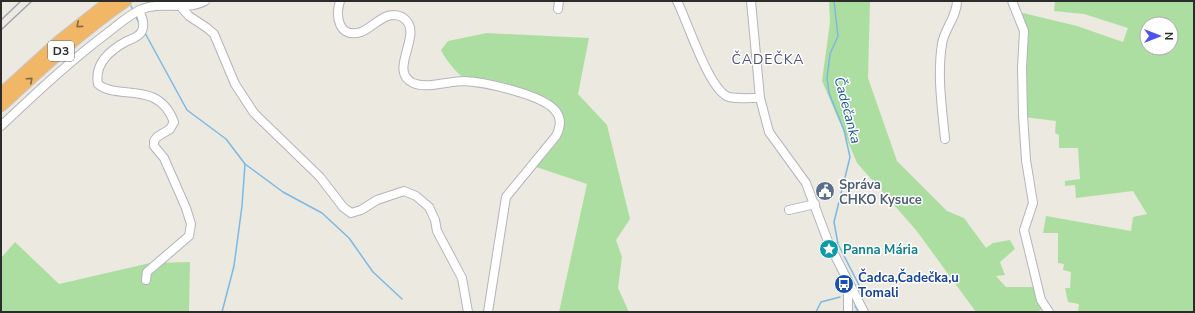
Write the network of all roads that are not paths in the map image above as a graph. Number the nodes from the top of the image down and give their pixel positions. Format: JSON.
{"nodes":[{"id":1,"x":110,"y":1,"type":"edge"},
{"id":2,"x":126,"y":1,"type":"edge"},
{"id":3,"x":205,"y":1,"type":"edge"},
{"id":4,"x":340,"y":1,"type":"edge"},
{"id":5,"x":677,"y":1,"type":"edge"},
{"id":6,"x":751,"y":1,"type":"edge"},
{"id":7,"x":957,"y":1,"type":"edge"},
{"id":8,"x":1012,"y":1,"type":"edge"},
{"id":9,"x":181,"y":7,"type":"junction"},
{"id":10,"x":140,"y":10,"type":"junction"},
{"id":11,"x":1,"y":94,"type":"edge"},
{"id":12,"x":760,"y":98,"type":"junction"},
{"id":13,"x":1,"y":106,"type":"edge"},
{"id":14,"x":1,"y":126,"type":"edge"},
{"id":15,"x":945,"y":139,"type":"dead end"},
{"id":16,"x":815,"y":204,"type":"junction"},
{"id":17,"x":789,"y":210,"type":"dead end"},
{"id":18,"x":146,"y":280,"type":"dead end"},
{"id":19,"x":851,"y":287,"type":"junction"},
{"id":20,"x":468,"y":312,"type":"edge"},
{"id":21,"x":488,"y":312,"type":"edge"},
{"id":22,"x":848,"y":312,"type":"edge"},
{"id":23,"x":864,"y":312,"type":"edge"},
{"id":24,"x":1048,"y":312,"type":"edge"}],
"edges":[{"from":1,"to":11,"type":"highway","number":"D3","one_way":true},
{"from":13,"to":2,"type":"highway","number":"D3","one_way":true},
{"from":3,"to":9,"type":"street"},
{"from":4,"to":21,"type":"street"},
{"from":5,"to":12,"type":"street"},
{"from":6,"to":12,"type":"street"},
{"from":7,"to":15,"type":"street"},
{"from":8,"to":24,"type":"street"},
{"from":9,"to":10,"type":"street"},
{"from":9,"to":20,"type":"street"},
{"from":10,"to":14,"type":"street"},
{"from":10,"to":18,"type":"street"},
{"from":12,"to":16,"type":"street"},
{"from":16,"to":17,"type":"street"},
{"from":16,"to":19,"type":"street"},
{"from":19,"to":22,"type":"street"},
{"from":19,"to":23,"type":"street"}]}
